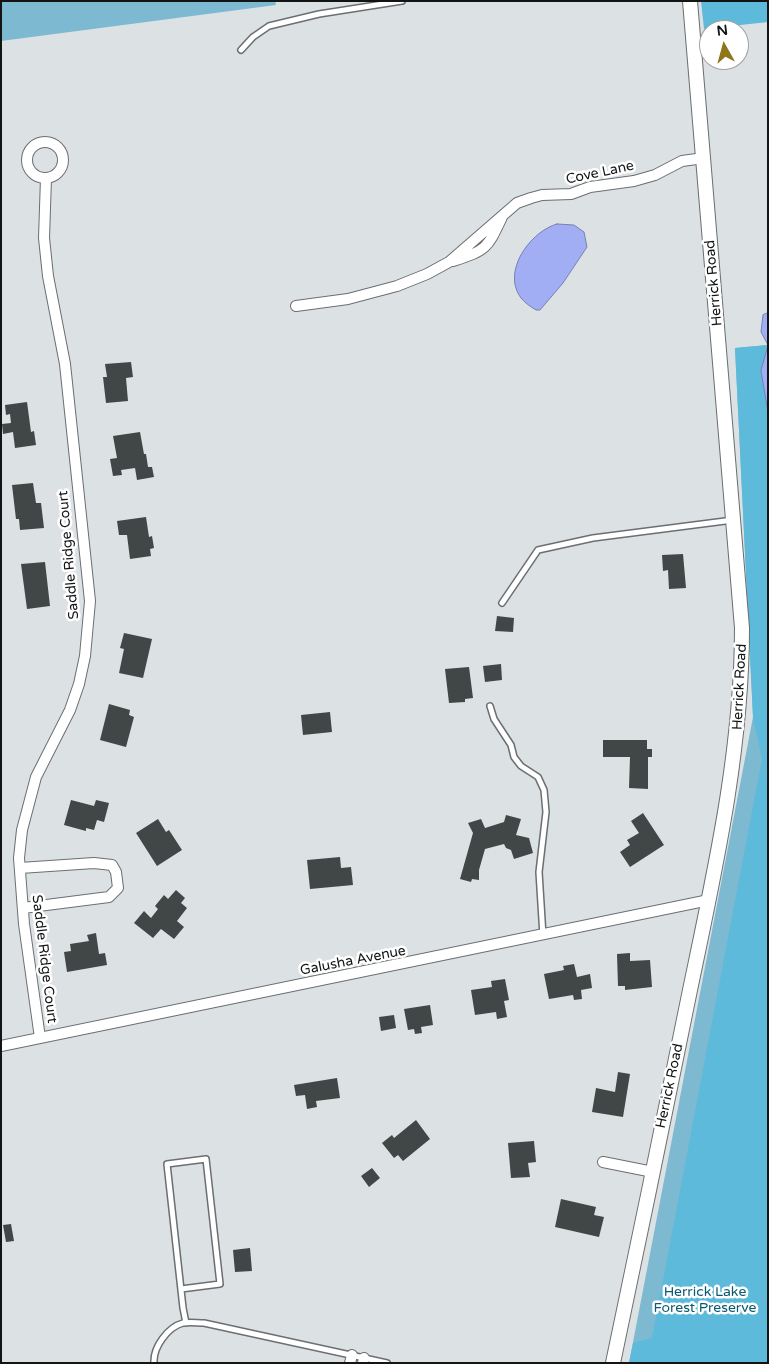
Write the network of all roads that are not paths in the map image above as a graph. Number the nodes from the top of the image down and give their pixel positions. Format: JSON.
{"nodes":[{"id":1,"x":402,"y":1,"type":"edge"},
{"id":2,"x":690,"y":1,"type":"edge"},
{"id":3,"x":241,"y":50,"type":"dead end"},
{"id":4,"x":704,"y":158,"type":"junction"},
{"id":5,"x":46,"y":178,"type":"dead end"},
{"id":6,"x":504,"y":214,"type":"junction"},
{"id":7,"x":449,"y":262,"type":"junction"},
{"id":8,"x":296,"y":306,"type":"dead end"},
{"id":9,"x":733,"y":520,"type":"junction"},
{"id":10,"x":502,"y":603,"type":"dead end"},
{"id":11,"x":490,"y":706,"type":"dead end"},
{"id":12,"x":20,"y":868,"type":"junction"},
{"id":13,"x":709,"y":900,"type":"junction"},
{"id":14,"x":22,"y":908,"type":"junction"},
{"id":15,"x":543,"y":936,"type":"junction"},
{"id":16,"x":40,"y":1038,"type":"junction"},
{"id":17,"x":1,"y":1046,"type":"edge"},
{"id":18,"x":603,"y":1162,"type":"dead end"},
{"id":19,"x":653,"y":1172,"type":"junction"},
{"id":20,"x":181,"y":1289,"type":"junction"},
{"id":21,"x":186,"y":1323,"type":"junction"},
{"id":22,"x":351,"y":1359,"type":"edge"},
{"id":23,"x":364,"y":1360,"type":"edge"},
{"id":24,"x":154,"y":1363,"type":"edge"},
{"id":25,"x":387,"y":1363,"type":"edge"},
{"id":26,"x":613,"y":1363,"type":"edge"}],
"edges":[{"from":1,"to":3,"type":"lane"},
{"from":2,"to":4,"type":"street","name":"Herrick Road"},
{"from":4,"to":6,"type":"street","name":"Cove Lane"},
{"from":4,"to":9,"type":"street","name":"Herrick Road"},
{"from":5,"to":12,"type":"street","name":"Saddle Ridge Court"},
{"from":6,"to":7,"type":"street","name":"Cove Lane"},
{"from":6,"to":7,"type":"street","name":"Cove Lane"},
{"from":7,"to":8,"type":"street","name":"Cove Lane"},
{"from":9,"to":10,"type":"lane"},
{"from":9,"to":13,"type":"street","name":"Herrick Road"},
{"from":11,"to":15,"type":"lane"},
{"from":12,"to":14,"type":"street","name":"Saddle Ridge Court"},
{"from":12,"to":14,"type":"street"},
{"from":13,"to":15,"type":"street","name":"Galusha Avenue"},
{"from":13,"to":19,"type":"street","name":"Herrick Road"},
{"from":14,"to":16,"type":"street","name":"Saddle Ridge Court"},
{"from":15,"to":16,"type":"street","name":"Galusha Avenue"},
{"from":16,"to":17,"type":"street","name":"Galusha Avenue"},
{"from":18,"to":19,"type":"street"},
{"from":19,"to":26,"type":"street","name":"Herrick Road"},
{"from":20,"to":20,"type":"lane"},
{"from":20,"to":21,"type":"lane"},
{"from":21,"to":22,"type":"lane"},
{"from":21,"to":24,"type":"lane"},
{"from":22,"to":23,"type":"lane"},
{"from":23,"to":25,"type":"lane"}]}
